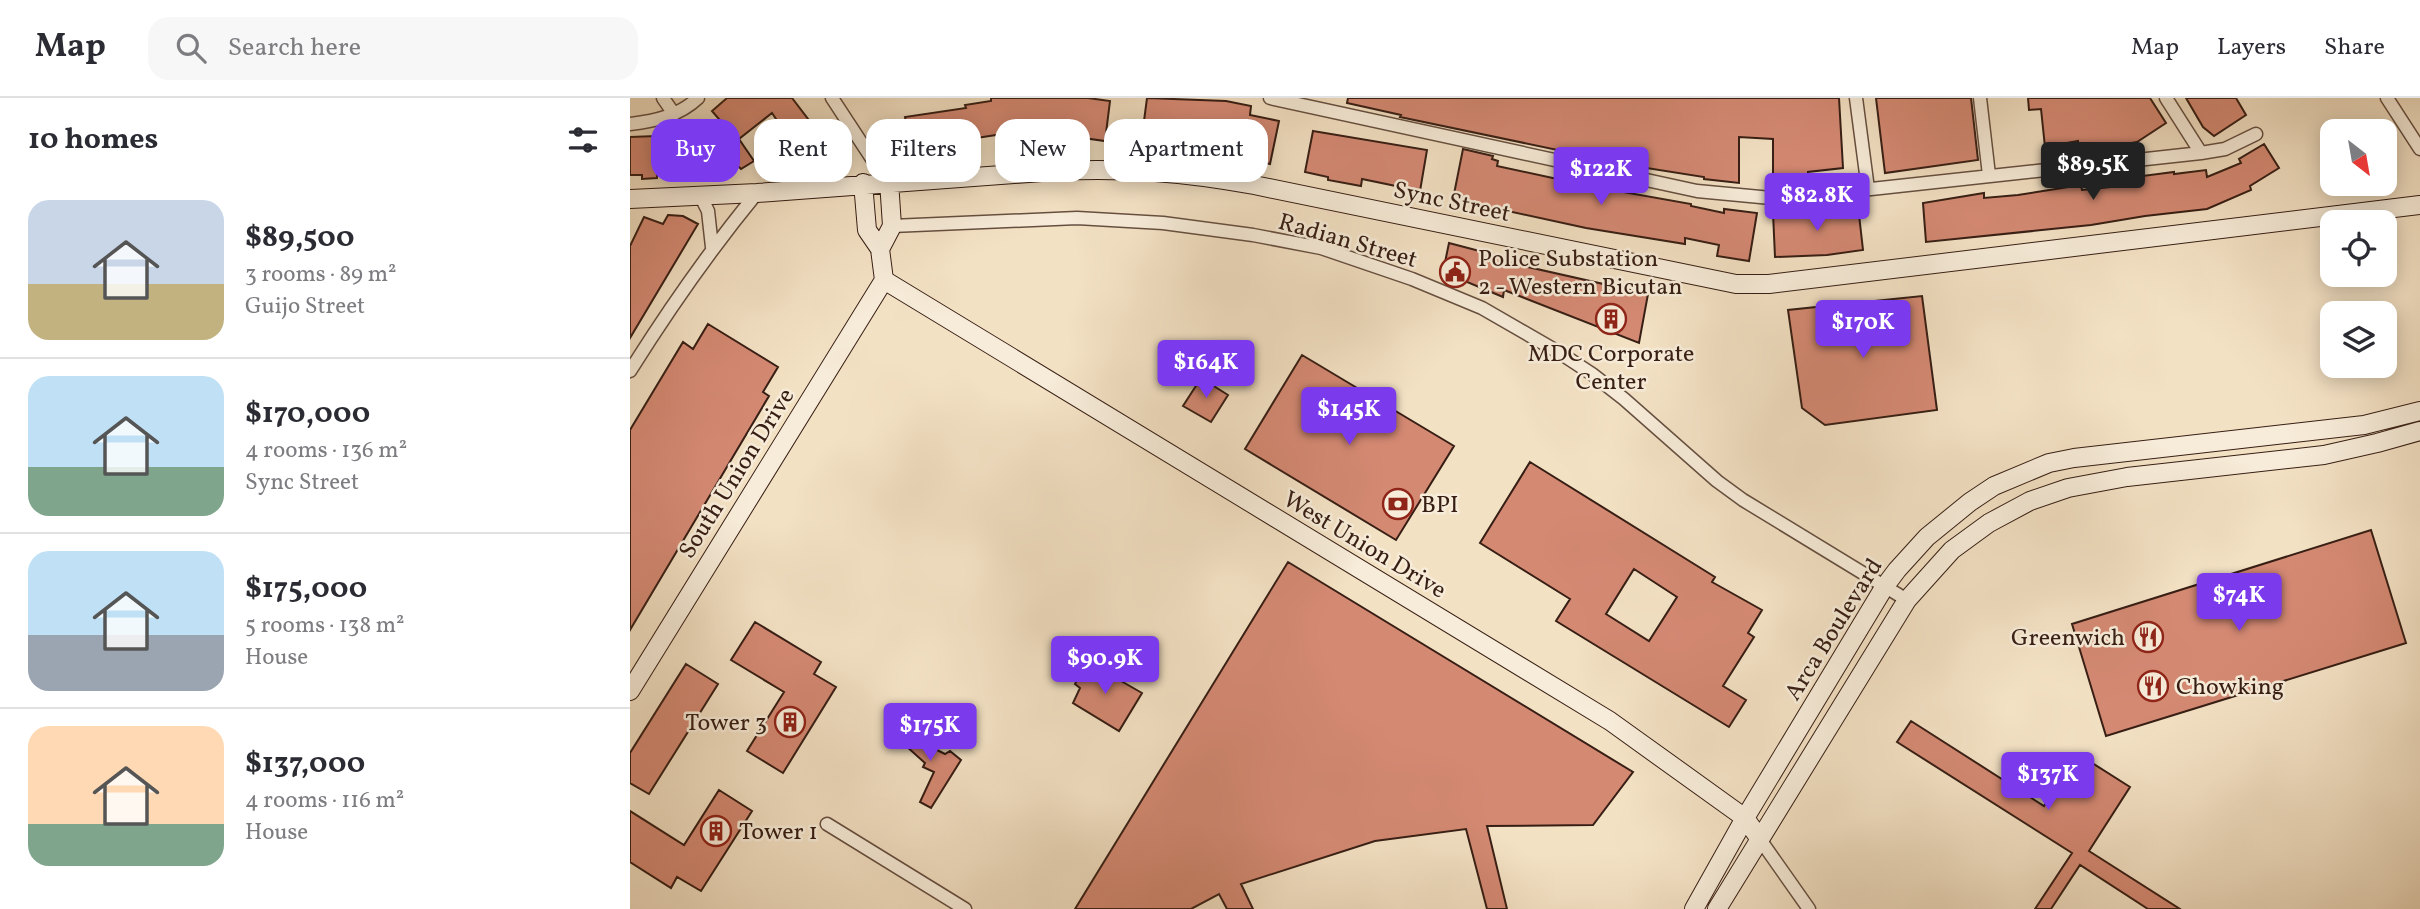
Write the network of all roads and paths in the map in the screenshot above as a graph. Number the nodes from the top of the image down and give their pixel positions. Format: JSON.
{"nodes":[{"id":1,"x":663,"y":98,"type":"edge"},
{"id":2,"x":698,"y":98,"type":"edge"},
{"id":3,"x":832,"y":98,"type":"edge"},
{"id":4,"x":1270,"y":98,"type":"edge"},
{"id":5,"x":1856,"y":98,"type":"edge"},
{"id":6,"x":1980,"y":98,"type":"edge"},
{"id":7,"x":2166,"y":98,"type":"edge"},
{"id":8,"x":2386,"y":98,"type":"edge"},
{"id":9,"x":1287,"y":100,"type":"edge"},
{"id":10,"x":674,"y":114,"type":"junction"},
{"id":11,"x":630,"y":124,"type":"edge"},
{"id":12,"x":2256,"y":134,"type":"dead end"},
{"id":13,"x":2420,"y":149,"type":"edge"},
{"id":14,"x":866,"y":151,"type":"edge"},
{"id":15,"x":2201,"y":153,"type":"junction"},
{"id":16,"x":1989,"y":175,"type":"junction"},
{"id":17,"x":981,"y":176,"type":"edge"},
{"id":18,"x":876,"y":182,"type":"edge"},
{"id":19,"x":889,"y":182,"type":"edge"},
{"id":20,"x":863,"y":183,"type":"junction"},
{"id":21,"x":1868,"y":189,"type":"junction"},
{"id":22,"x":757,"y":193,"type":"junction"},
{"id":23,"x":700,"y":195,"type":"junction"},
{"id":24,"x":630,"y":199,"type":"edge"},
{"id":25,"x":2420,"y":205,"type":"edge"},
{"id":26,"x":892,"y":226,"type":"junction"},
{"id":27,"x":712,"y":247,"type":"junction"},
{"id":28,"x":880,"y":249,"type":"junction"},
{"id":29,"x":884,"y":280,"type":"junction"},
{"id":30,"x":630,"y":372,"type":"edge"},
{"id":31,"x":2420,"y":411,"type":"edge"},
{"id":32,"x":2420,"y":430,"type":"edge"},
{"id":33,"x":1885,"y":586,"type":"junction"},
{"id":34,"x":1907,"y":600,"type":"junction"},
{"id":35,"x":630,"y":691,"type":"edge"},
{"id":36,"x":1745,"y":818,"type":"junction"},
{"id":37,"x":827,"y":824,"type":"dead end"},
{"id":38,"x":1759,"y":838,"type":"junction"},
{"id":39,"x":965,"y":909,"type":"edge"},
{"id":40,"x":1695,"y":909,"type":"edge"},
{"id":41,"x":1717,"y":909,"type":"edge"},
{"id":42,"x":1809,"y":909,"type":"edge"}],
"edges":[{"from":1,"to":10,"type":"street"},
{"from":2,"to":10,"type":"street"},
{"from":3,"to":14,"type":"street"},
{"from":4,"to":9,"type":"street"},
{"from":5,"to":21,"type":"street"},
{"from":6,"to":16,"type":"street"},
{"from":7,"to":15,"type":"street"},
{"from":8,"to":13,"type":"street"},
{"from":9,"to":21,"type":"street"},
{"from":10,"to":11,"type":"street"},
{"from":12,"to":15,"type":"street"},
{"from":15,"to":16,"type":"street"},
{"from":16,"to":21,"type":"street"},
{"from":17,"to":25,"type":"street","name":"Sync Street"},
{"from":18,"to":20,"type":"street","name":"Sync Street"},
{"from":19,"to":26,"type":"street"},
{"from":20,"to":22,"type":"street","name":"Sync Street"},
{"from":20,"to":28,"type":"street"},
{"from":22,"to":23,"type":"street","name":"Sync Street"},
{"from":22,"to":27,"type":"street"},
{"from":23,"to":24,"type":"street","name":"Sync Street"},
{"from":23,"to":27,"type":"street"},
{"from":26,"to":28,"type":"street"},
{"from":26,"to":33,"type":"street","name":"Radian Street"},
{"from":27,"to":30,"type":"street"},
{"from":28,"to":29,"type":"street"},
{"from":29,"to":35,"type":"street","name":"South Union Drive"},
{"from":29,"to":36,"type":"street","name":"West Union Drive"},
{"from":31,"to":33,"type":"street","name":"Arca Boulevard"},
{"from":32,"to":34,"type":"street","name":"Arca Boulevard"},
{"from":33,"to":34,"type":"street","name":"Radian Street"},
{"from":33,"to":36,"type":"street","name":"Arca Boulevard"},
{"from":34,"to":38,"type":"street","name":"Arca Boulevard"},
{"from":36,"to":38,"type":"street","name":"West Union Drive"},
{"from":36,"to":40,"type":"street","name":"Arca Boulevard"},
{"from":37,"to":39,"type":"street"},
{"from":38,"to":41,"type":"street","name":"Arca Boulevard"},
{"from":38,"to":42,"type":"street","name":"West Union Drive"}]}
